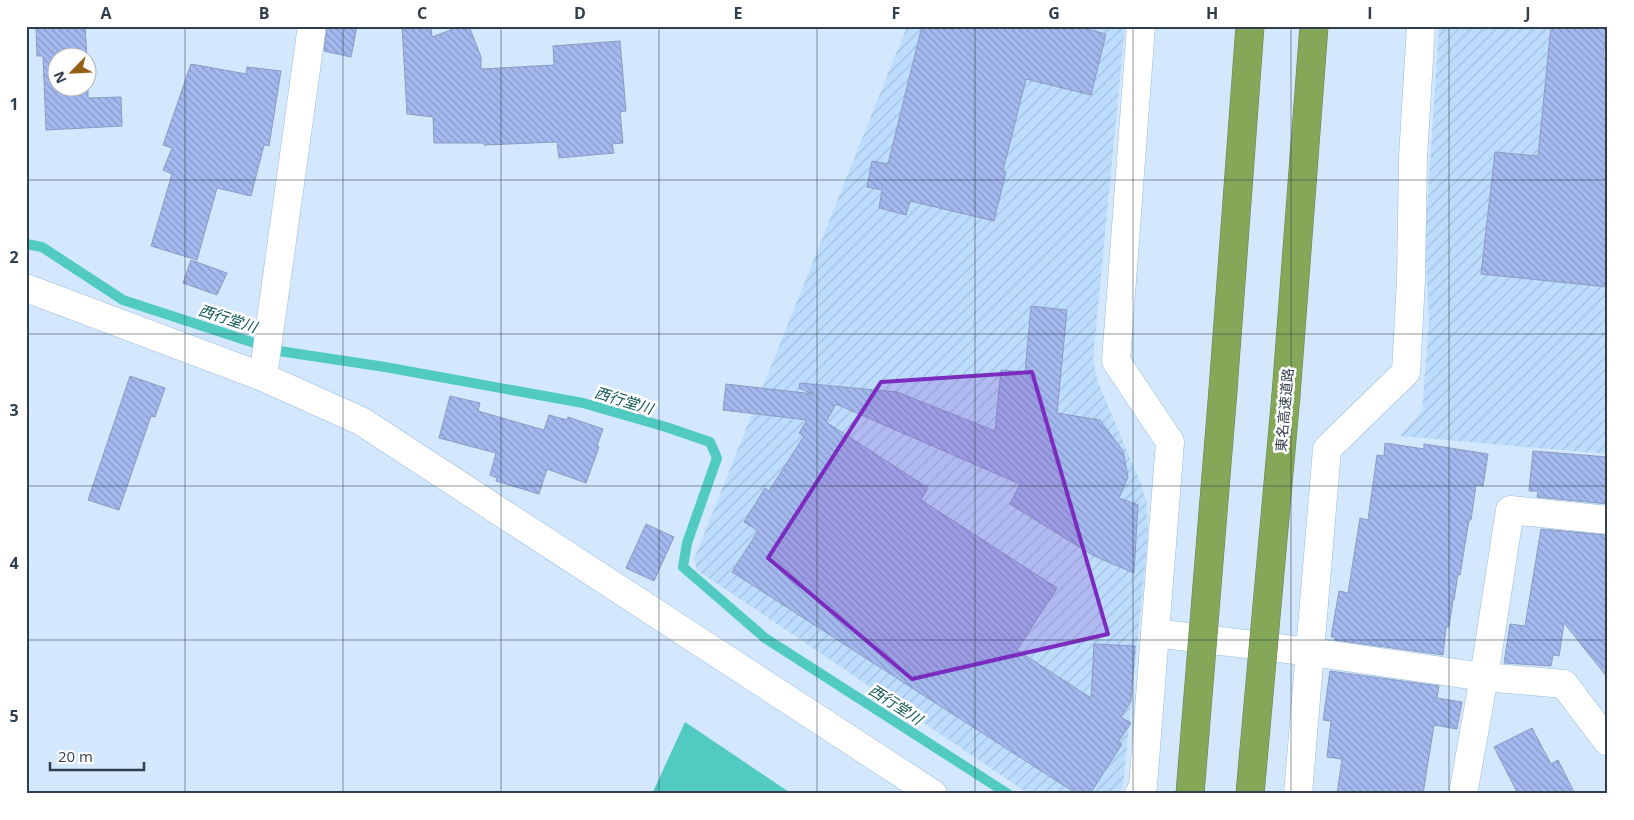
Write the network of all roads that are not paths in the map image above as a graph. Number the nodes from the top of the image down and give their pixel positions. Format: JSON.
{"nodes":[{"id":1,"x":312,"y":26,"type":"edge"},
{"id":2,"x":1141,"y":26,"type":"edge"},
{"id":3,"x":1250,"y":26,"type":"edge"},
{"id":4,"x":1314,"y":26,"type":"edge"},
{"id":5,"x":1422,"y":26,"type":"edge"},
{"id":6,"x":26,"y":288,"type":"edge"},
{"id":7,"x":266,"y":357,"type":"junction"},
{"id":8,"x":1608,"y":520,"type":"edge"},
{"id":9,"x":1155,"y":633,"type":"junction"},
{"id":10,"x":1311,"y":652,"type":"junction"},
{"id":11,"x":1484,"y":677,"type":"junction"},
{"id":12,"x":1608,"y":742,"type":"edge"},
{"id":13,"x":933,"y":794,"type":"edge"},
{"id":14,"x":1139,"y":794,"type":"edge"},
{"id":15,"x":1190,"y":794,"type":"edge"},
{"id":16,"x":1250,"y":794,"type":"edge"},
{"id":17,"x":1298,"y":794,"type":"edge"},
{"id":18,"x":1463,"y":794,"type":"edge"}],
"edges":[{"from":1,"to":7,"type":"street"},
{"from":2,"to":9,"type":"street"},
{"from":3,"to":15,"type":"highway","bridge":true},
{"from":4,"to":16,"type":"highway","name":"東名高速道路","bridge":true},
{"from":5,"to":10,"type":"street"},
{"from":6,"to":7,"type":"street"},
{"from":7,"to":13,"type":"street"},
{"from":8,"to":11,"type":"street"},
{"from":9,"to":10,"type":"street"},
{"from":9,"to":14,"type":"street"},
{"from":10,"to":11,"type":"street"},
{"from":10,"to":17,"type":"street"},
{"from":11,"to":12,"type":"street"},
{"from":11,"to":18,"type":"street"}]}
